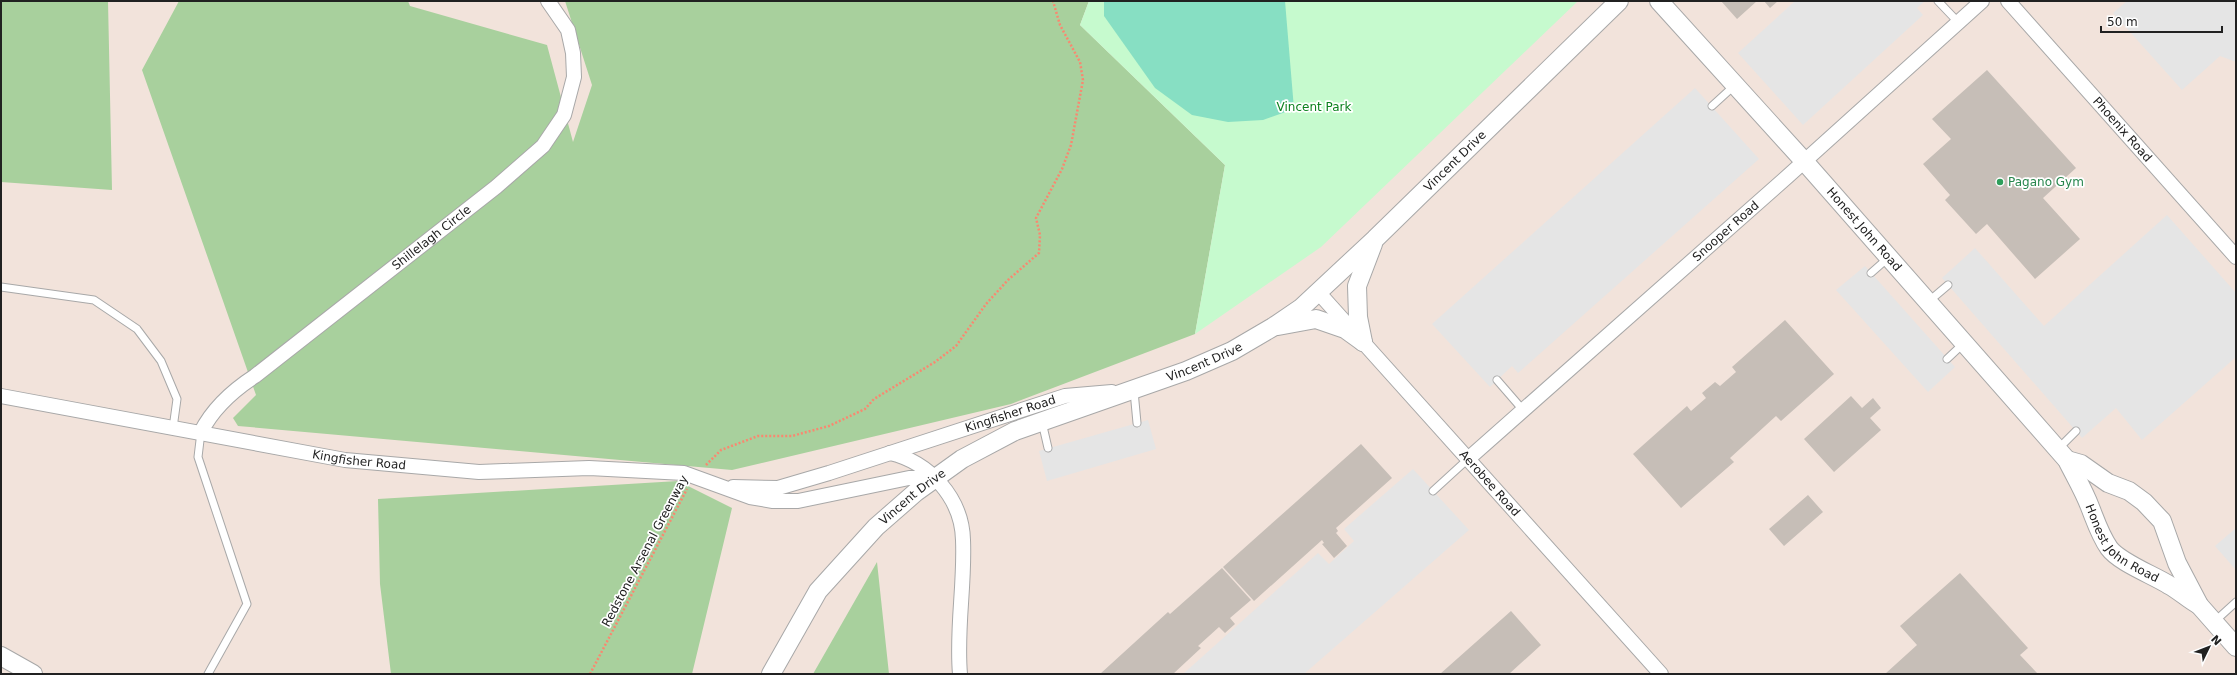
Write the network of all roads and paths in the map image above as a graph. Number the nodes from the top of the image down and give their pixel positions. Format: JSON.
{"nodes":[{"id":1,"x":548,"y":1,"type":"edge"},
{"id":2,"x":1053,"y":1,"type":"edge"},
{"id":3,"x":1619,"y":1,"type":"edge"},
{"id":4,"x":1659,"y":1,"type":"edge"},
{"id":5,"x":1938,"y":1,"type":"edge"},
{"id":6,"x":1982,"y":1,"type":"edge"},
{"id":7,"x":2008,"y":1,"type":"edge"},
{"id":8,"x":1958,"y":22,"type":"junction"},
{"id":9,"x":1735,"y":85,"type":"junction"},
{"id":10,"x":1712,"y":106,"type":"dead end"},
{"id":11,"x":1804,"y":162,"type":"junction"},
{"id":12,"x":1375,"y":239,"type":"junction"},
{"id":13,"x":2236,"y":257,"type":"edge"},
{"id":14,"x":1888,"y":258,"type":"junction"},
{"id":15,"x":1871,"y":274,"type":"dead end"},
{"id":16,"x":1948,"y":285,"type":"dead end"},
{"id":17,"x":1,"y":287,"type":"edge"},
{"id":18,"x":1318,"y":292,"type":"junction"},
{"id":19,"x":1928,"y":303,"type":"junction"},
{"id":20,"x":1273,"y":328,"type":"junction"},
{"id":21,"x":1363,"y":342,"type":"junction"},
{"id":22,"x":1964,"y":343,"type":"junction"},
{"id":23,"x":1947,"y":358,"type":"dead end"},
{"id":24,"x":1497,"y":380,"type":"dead end"},
{"id":25,"x":1134,"y":391,"type":"junction"},
{"id":26,"x":1,"y":396,"type":"edge"},
{"id":27,"x":1523,"y":410,"type":"junction"},
{"id":28,"x":1042,"y":422,"type":"junction"},
{"id":29,"x":1137,"y":423,"type":"dead end"},
{"id":30,"x":173,"y":428,"type":"junction"},
{"id":31,"x":2076,"y":431,"type":"dead end"},
{"id":32,"x":201,"y":432,"type":"junction"},
{"id":33,"x":1048,"y":448,"type":"dead end"},
{"id":34,"x":890,"y":453,"type":"junction"},
{"id":35,"x":2062,"y":455,"type":"junction"},
{"id":36,"x":1468,"y":459,"type":"junction"},
{"id":37,"x":694,"y":476,"type":"junction"},
{"id":38,"x":935,"y":478,"type":"junction"},
{"id":39,"x":721,"y":486,"type":"junction"},
{"id":40,"x":1433,"y":492,"type":"dead end"},
{"id":41,"x":2236,"y":602,"type":"edge"},
{"id":42,"x":2199,"y":605,"type":"junction"},
{"id":43,"x":2214,"y":622,"type":"junction"},
{"id":44,"x":2236,"y":647,"type":"edge"},
{"id":45,"x":1,"y":656,"type":"edge"},
{"id":46,"x":33,"y":674,"type":"edge"},
{"id":47,"x":208,"y":674,"type":"edge"},
{"id":48,"x":590,"y":674,"type":"edge"},
{"id":49,"x":771,"y":674,"type":"edge"},
{"id":50,"x":960,"y":674,"type":"edge"},
{"id":51,"x":1661,"y":674,"type":"edge"}],
"edges":[{"from":1,"to":32,"type":"street","name":"Shillelagh Circle"},
{"from":2,"to":37,"type":"path","name":"Redstone Arsenal Greenway"},
{"from":3,"to":12,"type":"street","name":"Vincent Drive"},
{"from":4,"to":9,"type":"street","name":"Honest John Road"},
{"from":5,"to":8,"type":"lane"},
{"from":6,"to":8,"type":"street","name":"Snooper Road"},
{"from":7,"to":13,"type":"street","name":"Phoenix Road"},
{"from":8,"to":11,"type":"street","name":"Snooper Road"},
{"from":9,"to":10,"type":"lane"},
{"from":9,"to":11,"type":"street","name":"Honest John Road"},
{"from":11,"to":14,"type":"street","name":"Honest John Road"},
{"from":11,"to":27,"type":"street","name":"Snooper Road"},
{"from":12,"to":18,"type":"street","name":"Vincent Drive"},
{"from":12,"to":21,"type":"street"},
{"from":14,"to":15,"type":"lane"},
{"from":14,"to":19,"type":"street","name":"Honest John Road"},
{"from":16,"to":19,"type":"lane"},
{"from":17,"to":30,"type":"lane"},
{"from":18,"to":20,"type":"street","name":"Vincent Drive"},
{"from":18,"to":21,"type":"street","name":"Aerobee Road"},
{"from":19,"to":22,"type":"street","name":"Honest John Road"},
{"from":20,"to":21,"type":"street"},
{"from":20,"to":25,"type":"street","name":"Vincent Drive"},
{"from":21,"to":36,"type":"street","name":"Aerobee Road"},
{"from":22,"to":23,"type":"lane"},
{"from":22,"to":35,"type":"street","name":"Honest John Road"},
{"from":24,"to":27,"type":"lane"},
{"from":25,"to":28,"type":"street","name":"Vincent Drive"},
{"from":25,"to":29,"type":"lane"},
{"from":25,"to":34,"type":"street","name":"Kingfisher Road"},
{"from":26,"to":30,"type":"street","name":"Kingfisher Road"},
{"from":27,"to":36,"type":"street","name":"Snooper Road"},
{"from":28,"to":33,"type":"lane"},
{"from":28,"to":38,"type":"street","name":"Vincent Drive"},
{"from":30,"to":32,"type":"street","name":"Kingfisher Road"},
{"from":31,"to":35,"type":"lane"},
{"from":32,"to":37,"type":"street","name":"Kingfisher Road"},
{"from":32,"to":47,"type":"lane"},
{"from":34,"to":38,"type":"street"},
{"from":34,"to":39,"type":"street","name":"Kingfisher Road"},
{"from":35,"to":42,"type":"street","name":"Honest John Road"},
{"from":35,"to":42,"type":"street","name":"Honest John Road"},
{"from":36,"to":40,"type":"lane"},
{"from":36,"to":51,"type":"street","name":"Aerobee Road"},
{"from":37,"to":39,"type":"street","name":"Kingfisher Road"},
{"from":37,"to":48,"type":"path","name":"Redstone Arsenal Greenway"},
{"from":38,"to":39,"type":"street","name":"Kingfisher Road"},
{"from":38,"to":49,"type":"street","name":"Vincent Drive"},
{"from":38,"to":50,"type":"street"},
{"from":41,"to":43,"type":"lane"},
{"from":42,"to":43,"type":"street","name":"Honest John Road"},
{"from":43,"to":44,"type":"street","name":"Honest John Road"},
{"from":45,"to":46,"type":"street"}]}
